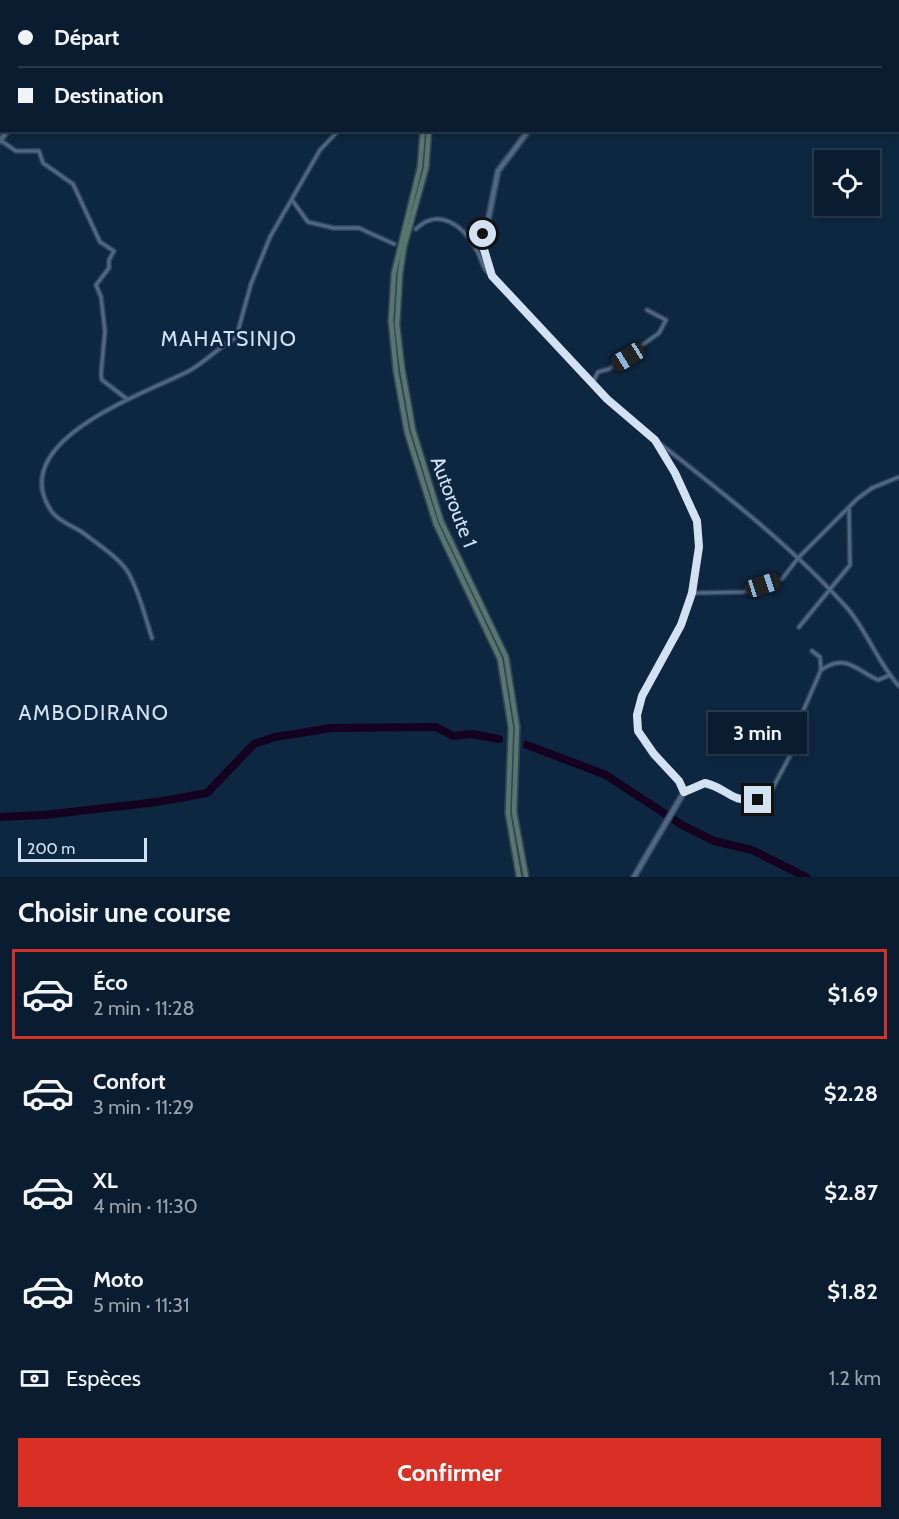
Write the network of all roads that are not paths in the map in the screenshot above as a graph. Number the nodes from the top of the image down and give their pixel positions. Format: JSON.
{"nodes":[{"id":1,"x":337,"y":132,"type":"edge"},
{"id":2,"x":423,"y":132,"type":"edge"},
{"id":3,"x":429,"y":132,"type":"edge"},
{"id":4,"x":528,"y":132,"type":"edge"},
{"id":5,"x":0,"y":141,"type":"edge"},
{"id":6,"x":292,"y":200,"type":"junction"},
{"id":7,"x":416,"y":229,"type":"dead end"},
{"id":8,"x":394,"y":244,"type":"dead end"},
{"id":9,"x":492,"y":276,"type":"junction"},
{"id":10,"x":647,"y":310,"type":"dead end"},
{"id":11,"x":592,"y":384,"type":"junction"},
{"id":12,"x":127,"y":399,"type":"junction"},
{"id":13,"x":655,"y":440,"type":"junction"},
{"id":14,"x":899,"y":477,"type":"edge"},
{"id":15,"x":849,"y":508,"type":"junction"},
{"id":16,"x":799,"y":557,"type":"junction"},
{"id":17,"x":828,"y":589,"type":"junction"},
{"id":18,"x":692,"y":593,"type":"junction"},
{"id":19,"x":799,"y":627,"type":"dead end"},
{"id":20,"x":152,"y":639,"type":"dead end"},
{"id":21,"x":812,"y":651,"type":"dead end"},
{"id":22,"x":820,"y":670,"type":"junction"},
{"id":23,"x":890,"y":675,"type":"junction"},
{"id":24,"x":899,"y":686,"type":"edge"},
{"id":25,"x":684,"y":792,"type":"junction"},
{"id":26,"x":519,"y":877,"type":"edge"},
{"id":27,"x":526,"y":877,"type":"edge"},
{"id":28,"x":634,"y":877,"type":"edge"}],
"edges":[{"from":1,"to":6,"type":"street"},
{"from":2,"to":26,"type":"main road","name":"Autoroute 1"},
{"from":3,"to":27,"type":"main road","name":"Autoroute 1"},
{"from":4,"to":9,"type":"street"},
{"from":5,"to":12,"type":"street"},
{"from":6,"to":8,"type":"street"},
{"from":6,"to":12,"type":"street"},
{"from":7,"to":9,"type":"street"},
{"from":9,"to":11,"type":"street"},
{"from":10,"to":11,"type":"street"},
{"from":11,"to":13,"type":"street"},
{"from":12,"to":20,"type":"street"},
{"from":13,"to":16,"type":"street"},
{"from":13,"to":18,"type":"street"},
{"from":14,"to":15,"type":"street"},
{"from":15,"to":16,"type":"street"},
{"from":15,"to":17,"type":"street"},
{"from":16,"to":17,"type":"street"},
{"from":16,"to":18,"type":"street"},
{"from":17,"to":19,"type":"street"},
{"from":17,"to":23,"type":"street"},
{"from":18,"to":25,"type":"street"},
{"from":21,"to":22,"type":"street"},
{"from":22,"to":23,"type":"street"},
{"from":22,"to":25,"type":"street"},
{"from":23,"to":24,"type":"street"},
{"from":25,"to":28,"type":"street"}]}
